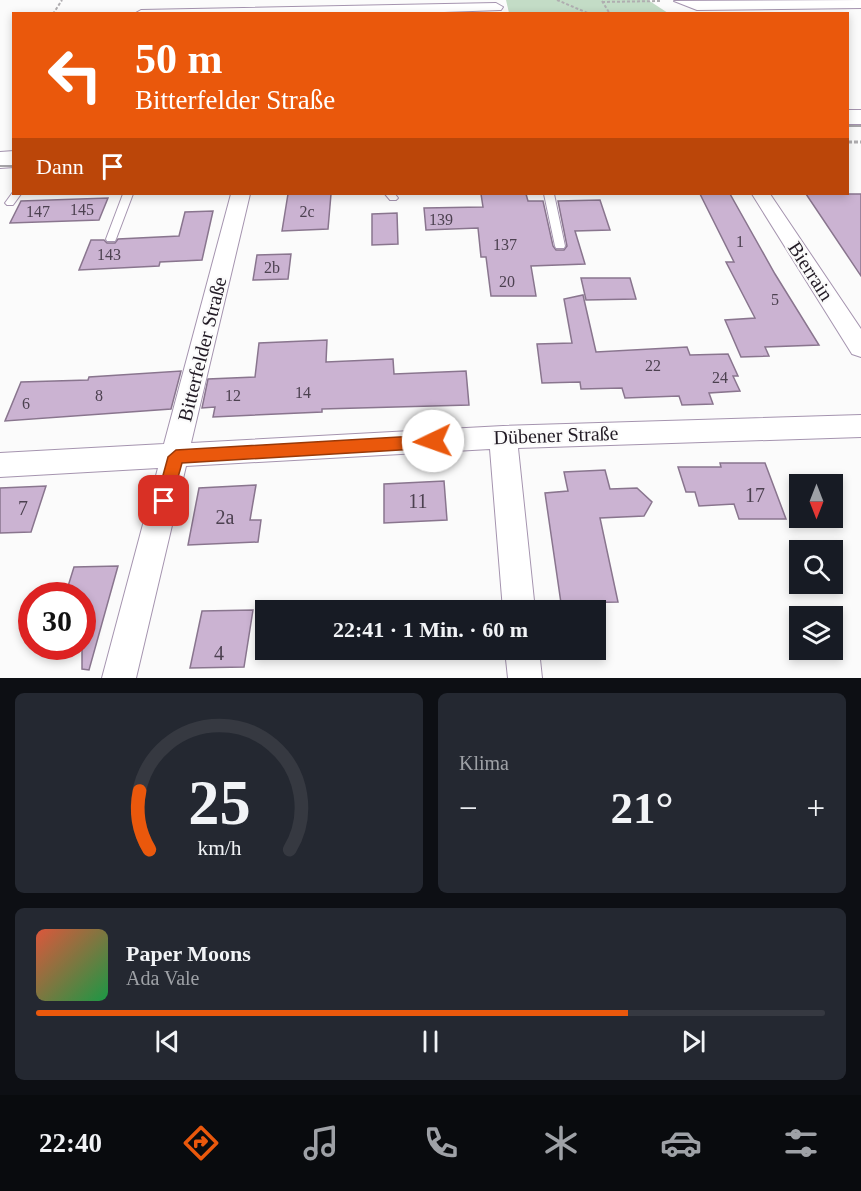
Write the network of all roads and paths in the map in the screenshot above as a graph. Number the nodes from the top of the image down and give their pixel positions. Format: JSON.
{"nodes":[{"id":1,"x":557,"y":0,"type":"edge"},
{"id":2,"x":602,"y":1,"type":"edge"},
{"id":3,"x":681,"y":1,"type":"edge"},
{"id":4,"x":861,"y":4,"type":"edge"},
{"id":5,"x":496,"y":7,"type":"dead end"},
{"id":6,"x":312,"y":12,"type":"edge"},
{"id":7,"x":585,"y":12,"type":"edge"},
{"id":8,"x":15,"y":195,"type":"edge"},
{"id":9,"x":128,"y":195,"type":"edge"},
{"id":10,"x":240,"y":195,"type":"edge"},
{"id":11,"x":549,"y":195,"type":"edge"},
{"id":12,"x":762,"y":195,"type":"edge"},
{"id":13,"x":10,"y":203,"type":"dead end"},
{"id":14,"x":111,"y":240,"type":"dead end"},
{"id":15,"x":560,"y":246,"type":"dead end"},
{"id":16,"x":861,"y":348,"type":"edge"},
{"id":17,"x":861,"y":426,"type":"edge"},
{"id":18,"x":503,"y":437,"type":"junction"},
{"id":19,"x":176,"y":457,"type":"junction"},
{"id":20,"x":0,"y":465,"type":"edge"},
{"id":21,"x":518,"y":600,"type":"edge"},
{"id":22,"x":523,"y":660,"type":"edge"},
{"id":23,"x":119,"y":678,"type":"edge"},
{"id":24,"x":525,"y":678,"type":"edge"}],
"edges":[{"from":1,"to":7,"type":"path"},
{"from":2,"to":3,"type":"path"},
{"from":3,"to":4,"type":"street"},
{"from":5,"to":6,"type":"street"},
{"from":8,"to":13,"type":"lane"},
{"from":9,"to":14,"type":"lane"},
{"from":10,"to":19,"type":"street","name":"Bitterfelder Straße"},
{"from":11,"to":15,"type":"lane"},
{"from":12,"to":16,"type":"street","name":"Bierrain"},
{"from":17,"to":18,"type":"street","name":"Dübener Straße"},
{"from":18,"to":19,"type":"street","name":"Dübener Straße"},
{"from":18,"to":21,"type":"street"},
{"from":19,"to":20,"type":"street","name":"Dübener Straße"},
{"from":19,"to":23,"type":"street","name":"Bitterfelder Straße"},
{"from":22,"to":24,"type":"street"}]}
